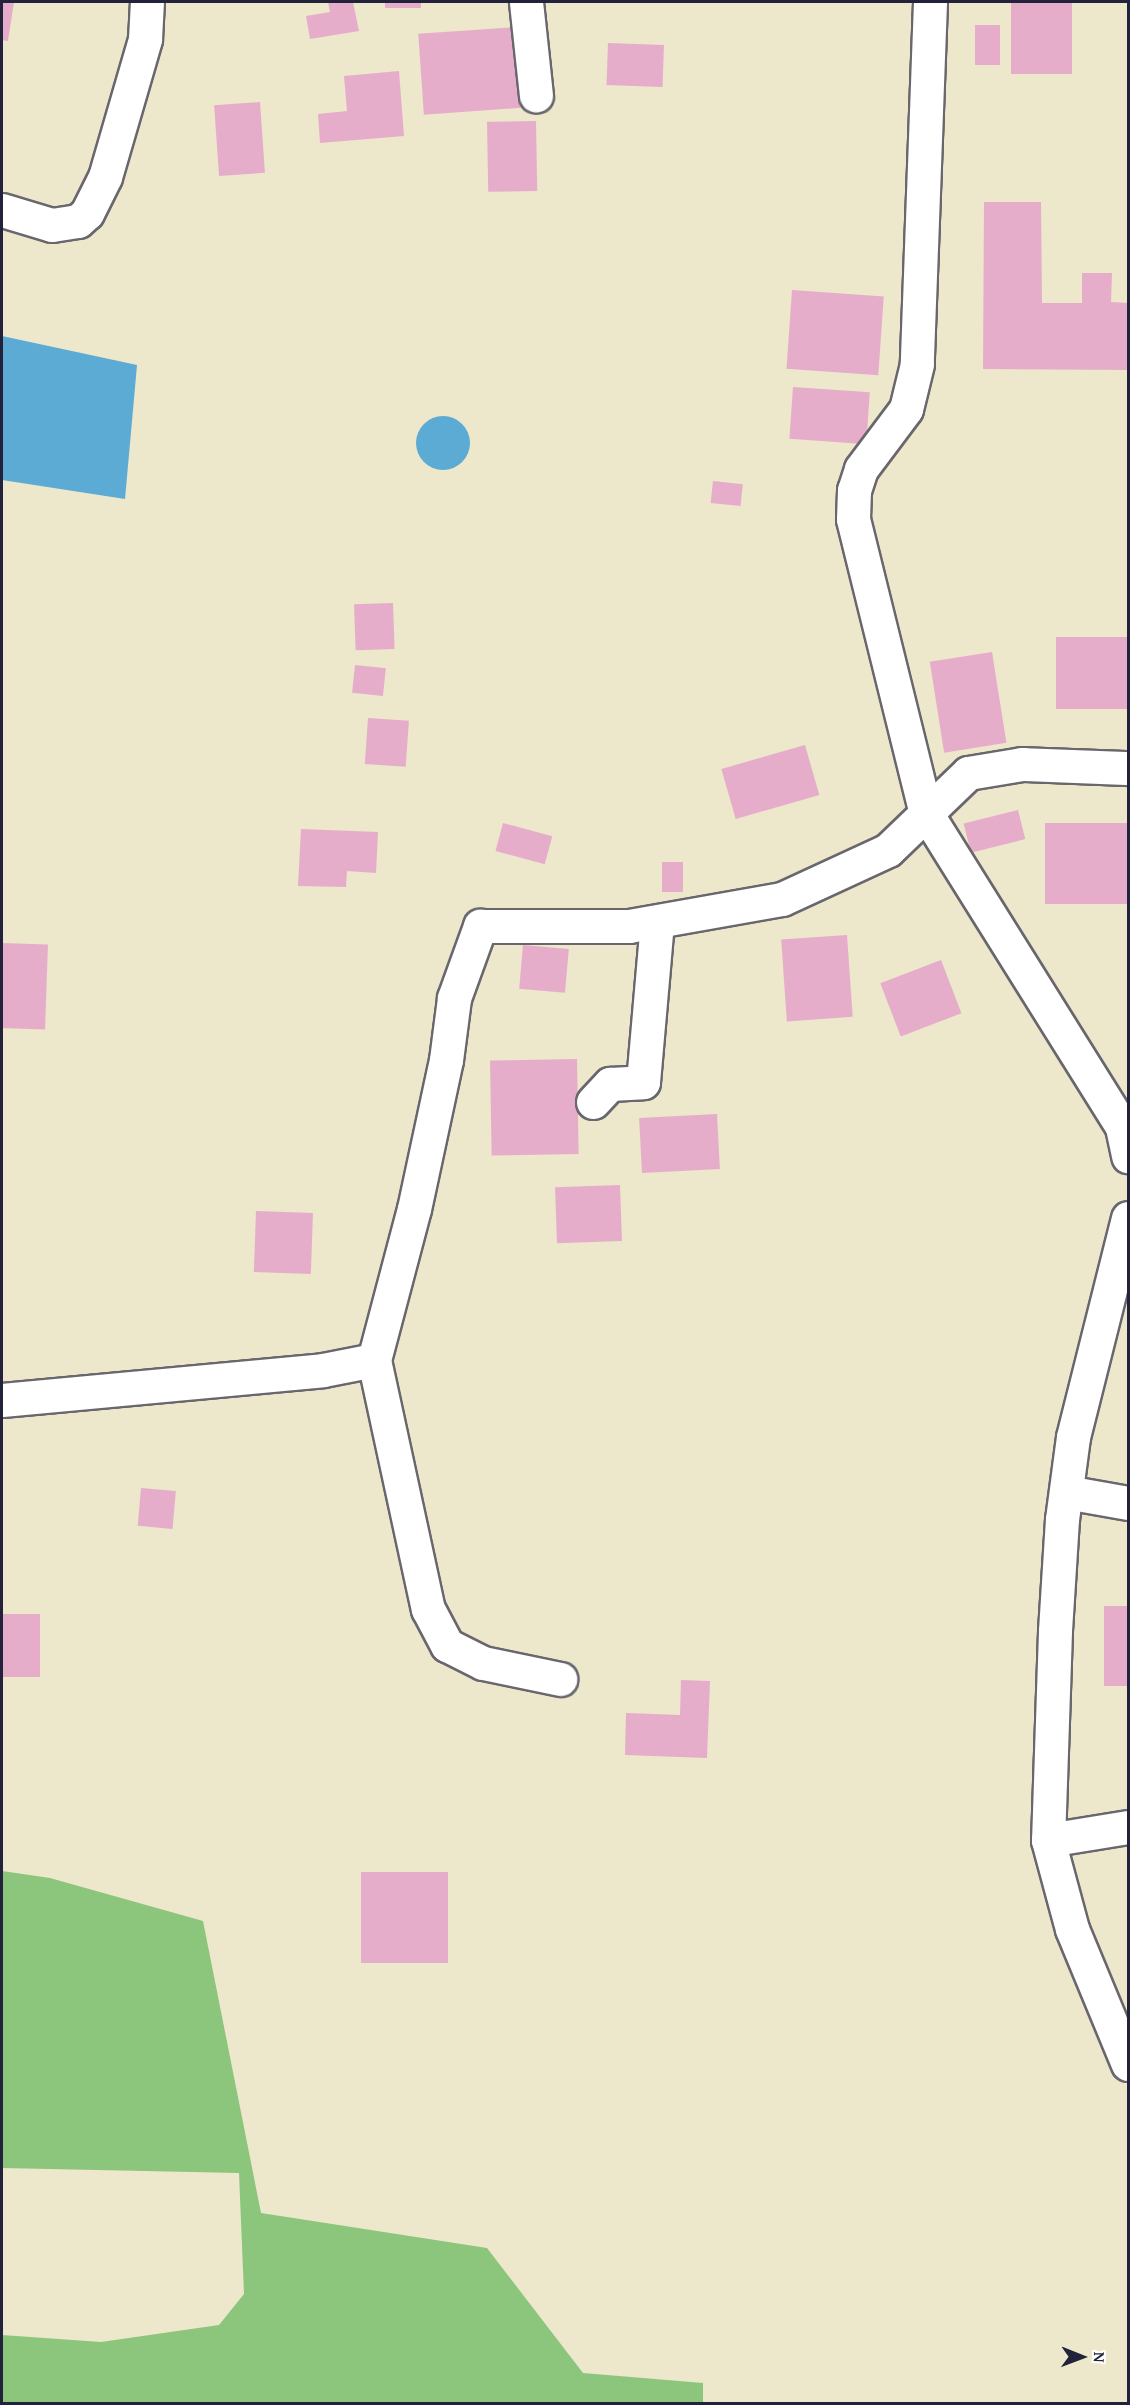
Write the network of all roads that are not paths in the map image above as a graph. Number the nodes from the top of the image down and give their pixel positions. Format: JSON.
{"nodes":[{"id":1,"x":147,"y":2,"type":"edge"},
{"id":2,"x":526,"y":2,"type":"edge"},
{"id":3,"x":930,"y":2,"type":"edge"},
{"id":4,"x":536,"y":95,"type":"dead end"},
{"id":5,"x":2,"y":210,"type":"edge"},
{"id":6,"x":1128,"y":768,"type":"edge"},
{"id":7,"x":926,"y":813,"type":"junction"},
{"id":8,"x":657,"y":922,"type":"junction"},
{"id":9,"x":593,"y":1102,"type":"dead end"},
{"id":10,"x":1128,"y":1156,"type":"edge"},
{"id":11,"x":1128,"y":1218,"type":"edge"},
{"id":12,"x":374,"y":1360,"type":"junction"},
{"id":13,"x":2,"y":1400,"type":"edge"},
{"id":14,"x":1066,"y":1492,"type":"junction"},
{"id":15,"x":1128,"y":1503,"type":"edge"},
{"id":16,"x":560,"y":1679,"type":"dead end"},
{"id":17,"x":1128,"y":1827,"type":"edge"},
{"id":18,"x":1048,"y":1840,"type":"junction"},
{"id":19,"x":1128,"y":2064,"type":"edge"}],
"edges":[{"from":1,"to":5,"type":"street"},
{"from":2,"to":4,"type":"street"},
{"from":3,"to":7,"type":"street"},
{"from":6,"to":7,"type":"street"},
{"from":7,"to":8,"type":"street"},
{"from":7,"to":10,"type":"street"},
{"from":8,"to":9,"type":"street"},
{"from":8,"to":12,"type":"street"},
{"from":11,"to":14,"type":"street"},
{"from":12,"to":13,"type":"street"},
{"from":12,"to":16,"type":"street"},
{"from":14,"to":15,"type":"street"},
{"from":14,"to":18,"type":"street"},
{"from":17,"to":18,"type":"street"},
{"from":18,"to":19,"type":"street"}]}
